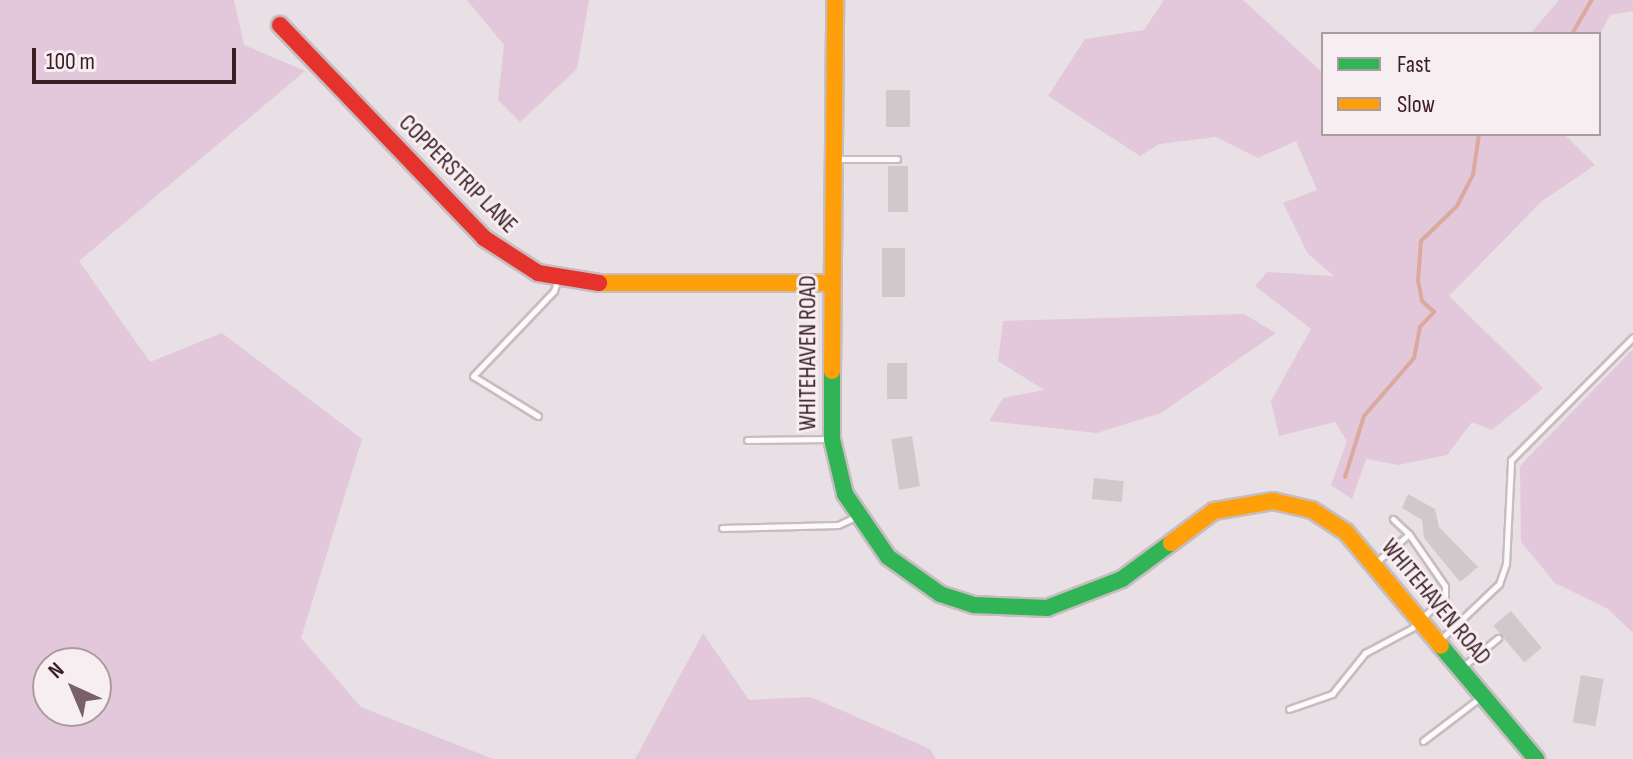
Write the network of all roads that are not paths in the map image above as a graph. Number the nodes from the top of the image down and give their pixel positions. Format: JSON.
{"nodes":[{"id":1,"x":835,"y":0,"type":"edge"},
{"id":2,"x":280,"y":25,"type":"dead end"},
{"id":3,"x":833,"y":159,"type":"junction"},
{"id":4,"x":897,"y":159,"type":"dead end"},
{"id":5,"x":558,"y":277,"type":"junction"},
{"id":6,"x":832,"y":283,"type":"junction"},
{"id":7,"x":1633,"y":337,"type":"edge"},
{"id":8,"x":538,"y":416,"type":"dead end"},
{"id":9,"x":832,"y":439,"type":"junction"},
{"id":10,"x":747,"y":440,"type":"dead end"},
{"id":11,"x":857,"y":517,"type":"junction"},
{"id":12,"x":1393,"y":519,"type":"dead end"},
{"id":13,"x":722,"y":528,"type":"dead end"},
{"id":14,"x":1409,"y":534,"type":"junction"},
{"id":15,"x":1373,"y":564,"type":"junction"},
{"id":16,"x":1421,"y":621,"type":"junction"},
{"id":17,"x":1498,"y":638,"type":"dead end"},
{"id":18,"x":1438,"y":641,"type":"junction"},
{"id":19,"x":1461,"y":669,"type":"junction"},
{"id":20,"x":1483,"y":696,"type":"junction"},
{"id":21,"x":1289,"y":709,"type":"dead end"},
{"id":22,"x":1423,"y":741,"type":"dead end"},
{"id":23,"x":1536,"y":759,"type":"edge"}],
"edges":[{"from":1,"to":3,"type":"street","name":"WHITEHAVEN ROAD"},
{"from":2,"to":5,"type":"street","name":"COPPERSTRIP LANE"},
{"from":3,"to":4,"type":"lane"},
{"from":3,"to":6,"type":"street","name":"WHITEHAVEN ROAD"},
{"from":5,"to":6,"type":"street","name":"COPPERSTRIP LANE"},
{"from":5,"to":8,"type":"lane"},
{"from":6,"to":9,"type":"street","name":"WHITEHAVEN ROAD"},
{"from":7,"to":18,"type":"lane"},
{"from":9,"to":10,"type":"lane"},
{"from":9,"to":11,"type":"street","name":"WHITEHAVEN ROAD"},
{"from":11,"to":13,"type":"lane"},
{"from":11,"to":15,"type":"street","name":"WHITEHAVEN ROAD"},
{"from":12,"to":14,"type":"lane"},
{"from":14,"to":15,"type":"lane"},
{"from":14,"to":16,"type":"lane"},
{"from":15,"to":16,"type":"street","name":"WHITEHAVEN ROAD"},
{"from":16,"to":18,"type":"street","name":"WHITEHAVEN ROAD"},
{"from":16,"to":21,"type":"lane"},
{"from":17,"to":19,"type":"lane"},
{"from":18,"to":19,"type":"street","name":"WHITEHAVEN ROAD"},
{"from":19,"to":20,"type":"street","name":"WHITEHAVEN ROAD"},
{"from":20,"to":22,"type":"lane"},
{"from":20,"to":23,"type":"street","name":"WHITEHAVEN ROAD"}]}
